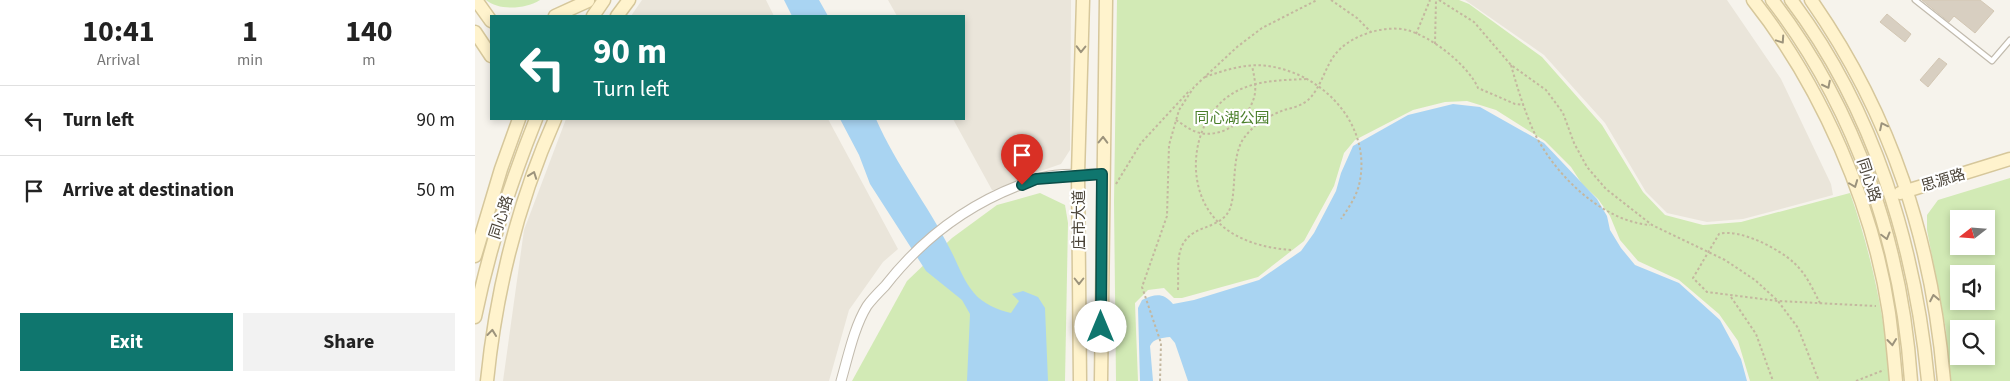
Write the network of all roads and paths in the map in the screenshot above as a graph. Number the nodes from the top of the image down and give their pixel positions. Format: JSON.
{"nodes":[{"id":1,"x":476,"y":0,"type":"edge"},
{"id":2,"x":604,"y":0,"type":"edge"},
{"id":3,"x":629,"y":0,"type":"edge"},
{"id":4,"x":1083,"y":0,"type":"edge"},
{"id":5,"x":1106,"y":0,"type":"edge"},
{"id":6,"x":1317,"y":0,"type":"edge"},
{"id":7,"x":1331,"y":0,"type":"edge"},
{"id":8,"x":1430,"y":0,"type":"edge"},
{"id":9,"x":1438,"y":0,"type":"edge"},
{"id":10,"x":1753,"y":0,"type":"edge"},
{"id":11,"x":1772,"y":0,"type":"edge"},
{"id":12,"x":1791,"y":0,"type":"edge"},
{"id":13,"x":1811,"y":0,"type":"edge"},
{"id":14,"x":1915,"y":0,"type":"edge"},
{"id":15,"x":588,"y":1,"type":"edge"},
{"id":16,"x":489,"y":15,"type":"edge"},
{"id":17,"x":557,"y":15,"type":"edge"},
{"id":18,"x":578,"y":15,"type":"edge"},
{"id":19,"x":594,"y":15,"type":"edge"},
{"id":20,"x":618,"y":15,"type":"edge"},
{"id":21,"x":475,"y":32,"type":"edge"},
{"id":22,"x":1371,"y":32,"type":"junction"},
{"id":23,"x":1416,"y":34,"type":"junction"},
{"id":24,"x":2010,"y":40,"type":"edge"},
{"id":25,"x":1435,"y":44,"type":"junction"},
{"id":26,"x":489,"y":53,"type":"edge"},
{"id":27,"x":1511,"y":65,"type":"junction"},
{"id":28,"x":1252,"y":66,"type":"junction"},
{"id":29,"x":1202,"y":78,"type":"junction"},
{"id":30,"x":1307,"y":79,"type":"junction"},
{"id":31,"x":1255,"y":84,"type":"junction"},
{"id":32,"x":1317,"y":86,"type":"junction"},
{"id":33,"x":1194,"y":87,"type":"junction"},
{"id":34,"x":1524,"y":105,"type":"junction"},
{"id":35,"x":519,"y":120,"type":"edge"},
{"id":36,"x":535,"y":120,"type":"edge"},
{"id":37,"x":555,"y":120,"type":"edge"},
{"id":38,"x":1176,"y":120,"type":"junction"},
{"id":39,"x":1201,"y":133,"type":"junction"},
{"id":40,"x":2010,"y":160,"type":"edge"},
{"id":41,"x":1078,"y":174,"type":"junction"},
{"id":42,"x":1102,"y":174,"type":"junction"},
{"id":43,"x":1114,"y":186,"type":"dead end"},
{"id":44,"x":1908,"y":190,"type":"junction"},
{"id":45,"x":1891,"y":196,"type":"junction"},
{"id":46,"x":1876,"y":200,"type":"junction"},
{"id":47,"x":1341,"y":219,"type":"dead end"},
{"id":48,"x":1217,"y":222,"type":"junction"},
{"id":49,"x":1652,"y":225,"type":"junction"},
{"id":50,"x":1291,"y":250,"type":"dead end"},
{"id":51,"x":1707,"y":251,"type":"junction"},
{"id":52,"x":475,"y":256,"type":"edge"},
{"id":53,"x":1179,"y":290,"type":"dead end"},
{"id":54,"x":1730,"y":295,"type":"junction"},
{"id":55,"x":1778,"y":301,"type":"junction"},
{"id":56,"x":1820,"y":303,"type":"junction"},
{"id":57,"x":1876,"y":306,"type":"dead end"},
{"id":58,"x":475,"y":317,"type":"edge"},
{"id":59,"x":1884,"y":370,"type":"dead end"},
{"id":60,"x":487,"y":381,"type":"edge"},
{"id":61,"x":841,"y":381,"type":"edge"},
{"id":62,"x":1080,"y":381,"type":"edge"},
{"id":63,"x":1101,"y":381,"type":"edge"},
{"id":64,"x":1160,"y":381,"type":"edge"},
{"id":65,"x":1773,"y":381,"type":"edge"},
{"id":66,"x":1819,"y":381,"type":"edge"},
{"id":67,"x":1855,"y":381,"type":"edge"},
{"id":68,"x":1896,"y":381,"type":"edge"},
{"id":69,"x":1911,"y":381,"type":"edge"},
{"id":70,"x":1928,"y":381,"type":"edge"},
{"id":71,"x":1944,"y":381,"type":"edge"}],
"edges":[{"from":1,"to":16,"type":"street"},
{"from":2,"to":19,"type":"street"},
{"from":3,"to":20,"type":"street"},
{"from":4,"to":41,"type":"street","name":"庄市大道","one_way":true},
{"from":42,"to":5,"type":"street","name":"庄市大道","one_way":true},
{"from":6,"to":29,"type":"path"},
{"from":7,"to":22,"type":"path"},
{"from":8,"to":23,"type":"path"},
{"from":9,"to":25,"type":"path"},
{"from":9,"to":27,"type":"path"},
{"from":10,"to":68,"type":"street","one_way":true},
{"from":11,"to":46,"type":"street","name":"同心路","one_way":true},
{"from":12,"to":45,"type":"street","name":"同心路"},
{"from":44,"to":13,"type":"street","one_way":true},
{"from":14,"to":24,"type":"lane"},
{"from":15,"to":17,"type":"street"},
{"from":15,"to":18,"type":"street"},
{"from":21,"to":26,"type":"street"},
{"from":22,"to":23,"type":"path"},
{"from":22,"to":32,"type":"path"},
{"from":23,"to":25,"type":"path"},
{"from":25,"to":34,"type":"path"},
{"from":27,"to":34,"type":"path"},
{"from":27,"to":49,"type":"path"},
{"from":28,"to":29,"type":"path"},
{"from":28,"to":30,"type":"path"},
{"from":28,"to":31,"type":"path"},
{"from":29,"to":33,"type":"path"},
{"from":30,"to":31,"type":"path"},
{"from":30,"to":32,"type":"path"},
{"from":31,"to":39,"type":"path"},
{"from":31,"to":39,"type":"path"},
{"from":32,"to":47,"type":"path"},
{"from":32,"to":48,"type":"path"},
{"from":33,"to":38,"type":"path"},
{"from":33,"to":43,"type":"path"},
{"from":34,"to":49,"type":"path"},
{"from":35,"to":52,"type":"street","name":"同心路"},
{"from":36,"to":58,"type":"street","name":"同心路"},
{"from":60,"to":37,"type":"street","one_way":true},
{"from":38,"to":39,"type":"path"},
{"from":38,"to":64,"type":"path"},
{"from":39,"to":48,"type":"path"},
{"from":40,"to":44,"type":"street","name":"思源路"},
{"from":41,"to":42,"type":"street"},
{"from":41,"to":61,"type":"street"},
{"from":41,"to":62,"type":"street","name":"庄市大道","one_way":true},
{"from":42,"to":63,"type":"street","name":"庄市大道"},
{"from":44,"to":45,"type":"street","name":"思源路"},
{"from":71,"to":44,"type":"street","one_way":true},
{"from":45,"to":46,"type":"street","name":"思源路"},
{"from":45,"to":70,"type":"street","name":"同心路"},
{"from":46,"to":69,"type":"street","name":"同心路","one_way":true},
{"from":48,"to":50,"type":"path"},
{"from":48,"to":53,"type":"path"},
{"from":49,"to":51,"type":"path"},
{"from":51,"to":54,"type":"path"},
{"from":51,"to":55,"type":"path"},
{"from":51,"to":56,"type":"path"},
{"from":54,"to":55,"type":"path"},
{"from":54,"to":65,"type":"path"},
{"from":55,"to":56,"type":"path"},
{"from":55,"to":66,"type":"path"},
{"from":56,"to":57,"type":"path"},
{"from":59,"to":67,"type":"path"}]}
